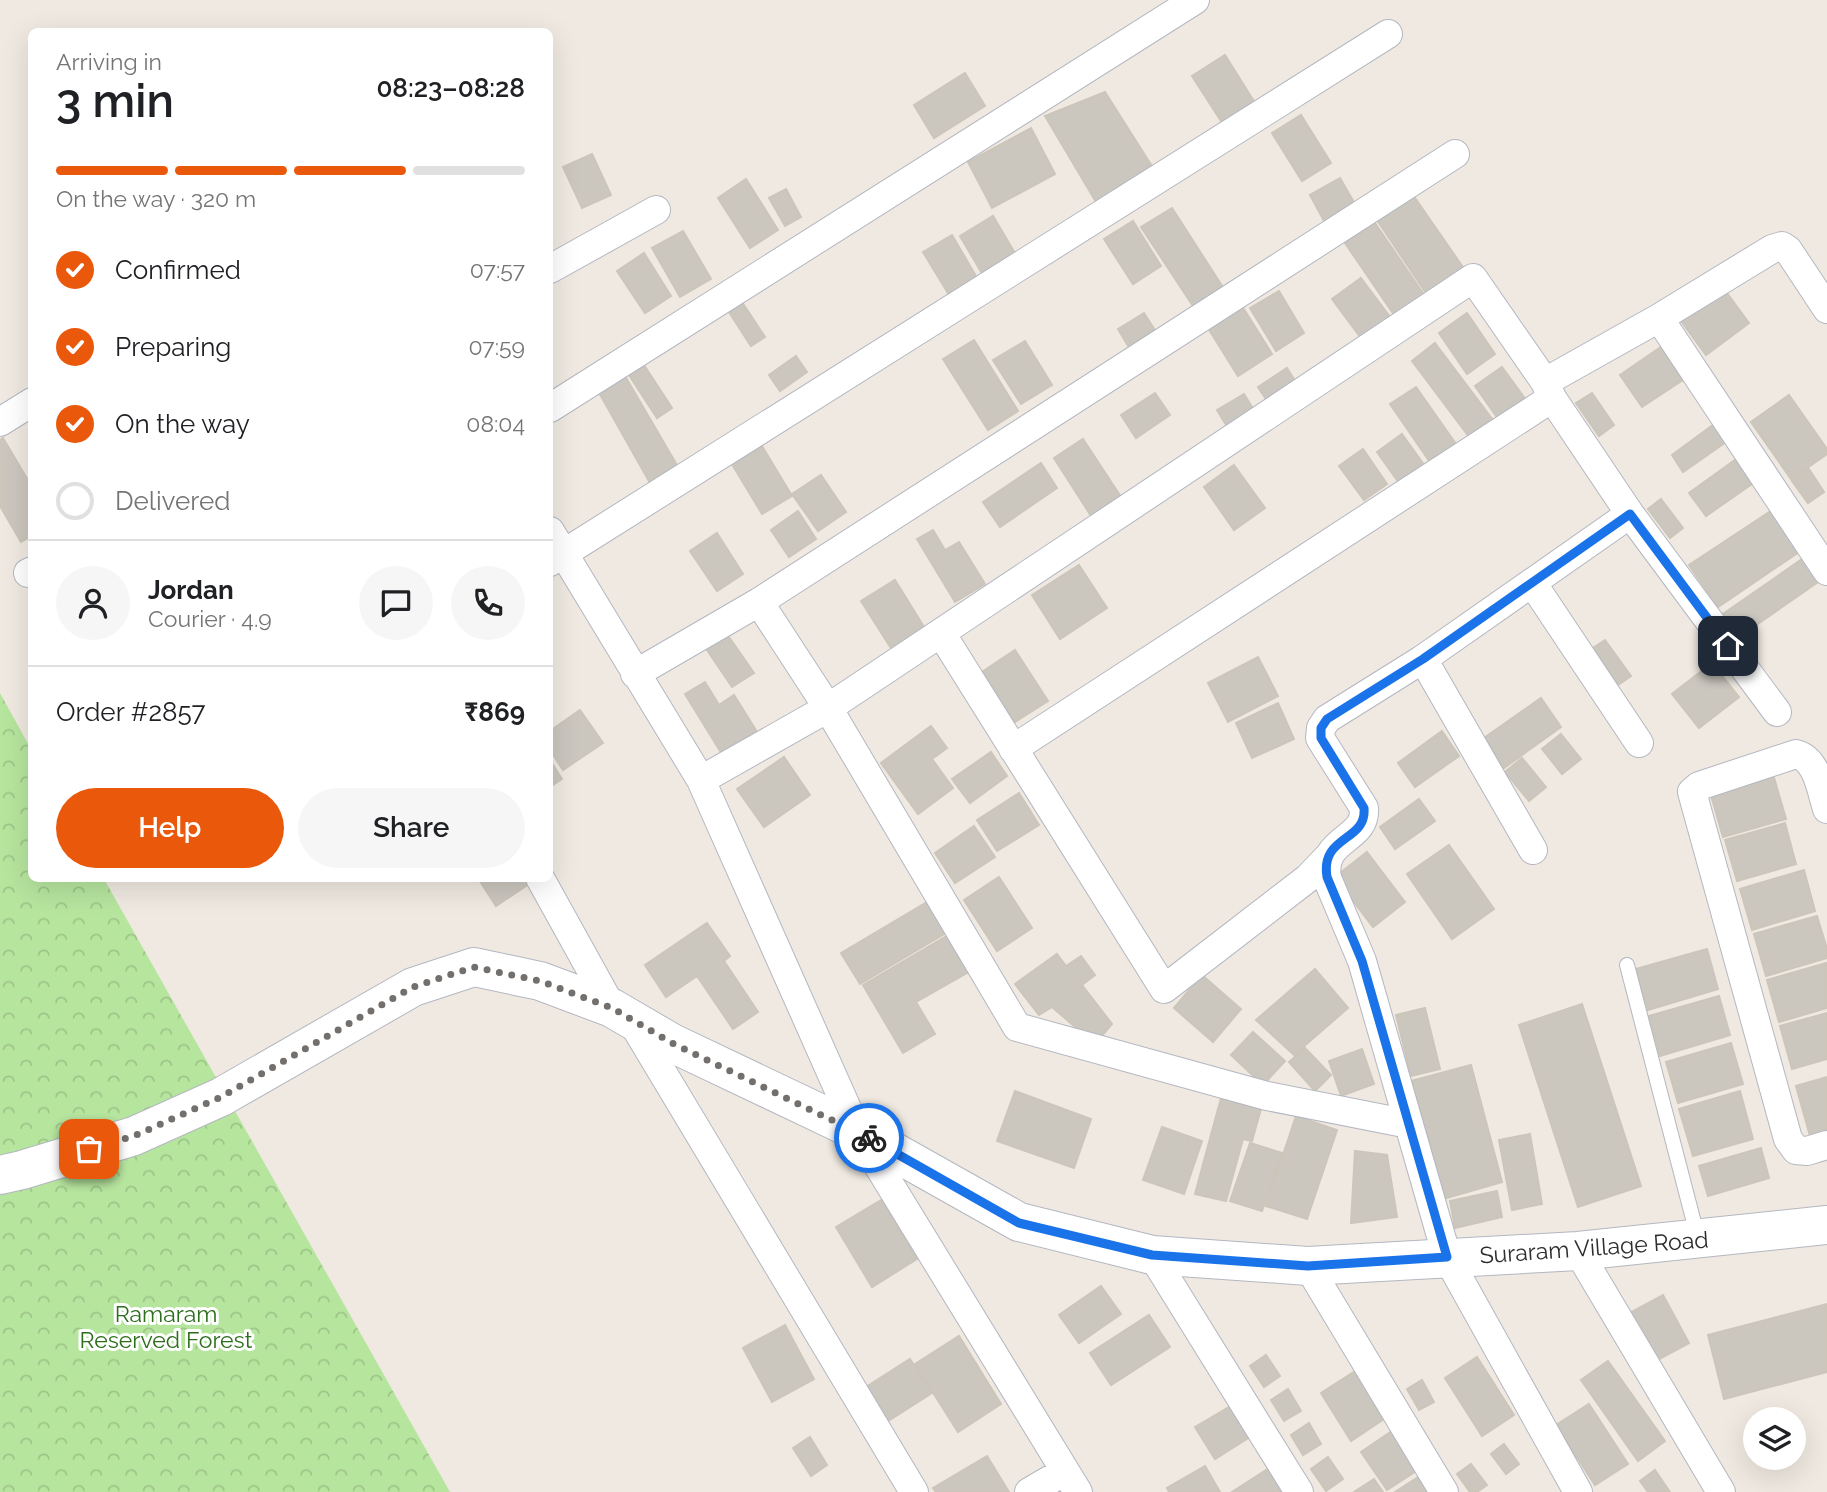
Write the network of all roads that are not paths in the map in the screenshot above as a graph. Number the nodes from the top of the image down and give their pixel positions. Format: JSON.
{"nodes":[{"id":1,"x":1195,"y":0,"type":"edge"},
{"id":2,"x":1388,"y":34,"type":"dead end"},
{"id":3,"x":1455,"y":154,"type":"dead end"},
{"id":4,"x":656,"y":210,"type":"dead end"},
{"id":5,"x":553,"y":267,"type":"edge"},
{"id":6,"x":1827,"y":309,"type":"edge"},
{"id":7,"x":1659,"y":318,"type":"junction"},
{"id":8,"x":1549,"y":390,"type":"junction"},
{"id":9,"x":28,"y":404,"type":"edge"},
{"id":10,"x":553,"y":406,"type":"edge"},
{"id":11,"x":0,"y":422,"type":"edge"},
{"id":12,"x":1630,"y":514,"type":"junction"},
{"id":13,"x":555,"y":549,"type":"edge"},
{"id":14,"x":1827,"y":571,"type":"edge"},
{"id":15,"x":1533,"y":584,"type":"junction"},
{"id":16,"x":759,"y":602,"type":"junction"},
{"id":17,"x":941,"y":633,"type":"junction"},
{"id":18,"x":1423,"y":659,"type":"junction"},
{"id":19,"x":635,"y":674,"type":"junction"},
{"id":20,"x":828,"y":708,"type":"junction"},
{"id":21,"x":1777,"y":712,"type":"dead end"},
{"id":22,"x":1639,"y":743,"type":"dead end"},
{"id":23,"x":1013,"y":748,"type":"junction"},
{"id":24,"x":701,"y":780,"type":"junction"},
{"id":25,"x":1827,"y":809,"type":"edge"},
{"id":26,"x":1533,"y":850,"type":"dead end"},
{"id":27,"x":1327,"y":858,"type":"junction"},
{"id":28,"x":542,"y":882,"type":"edge"},
{"id":29,"x":1626,"y":965,"type":"dead end"},
{"id":30,"x":621,"y":1013,"type":"junction"},
{"id":31,"x":1409,"y":1124,"type":"junction"},
{"id":32,"x":857,"y":1131,"type":"junction"},
{"id":33,"x":1827,"y":1145,"type":"edge"},
{"id":34,"x":0,"y":1175,"type":"edge"},
{"id":35,"x":1827,"y":1225,"type":"edge"},
{"id":36,"x":1699,"y":1239,"type":"junction"},
{"id":37,"x":1578,"y":1251,"type":"junction"},
{"id":38,"x":1152,"y":1255,"type":"junction"},
{"id":39,"x":1447,"y":1257,"type":"junction"},
{"id":40,"x":1308,"y":1266,"type":"junction"},
{"id":41,"x":1072,"y":1481,"type":"edge"},
{"id":42,"x":914,"y":1492,"type":"edge"},
{"id":43,"x":1029,"y":1492,"type":"edge"},
{"id":44,"x":1299,"y":1492,"type":"edge"},
{"id":45,"x":1444,"y":1492,"type":"edge"},
{"id":46,"x":1578,"y":1492,"type":"edge"},
{"id":47,"x":1721,"y":1492,"type":"edge"}],
"edges":[{"from":1,"to":10,"type":"street"},
{"from":2,"to":13,"type":"street"},
{"from":3,"to":16,"type":"street"},
{"from":4,"to":5,"type":"street"},
{"from":6,"to":7,"type":"street"},
{"from":7,"to":8,"type":"street"},
{"from":7,"to":14,"type":"street"},
{"from":8,"to":12,"type":"street"},
{"from":8,"to":17,"type":"street"},
{"from":8,"to":23,"type":"street"},
{"from":9,"to":11,"type":"street"},
{"from":12,"to":15,"type":"street"},
{"from":12,"to":21,"type":"street"},
{"from":13,"to":19,"type":"street"},
{"from":15,"to":18,"type":"street"},
{"from":15,"to":22,"type":"street"},
{"from":16,"to":19,"type":"street"},
{"from":16,"to":20,"type":"street"},
{"from":17,"to":20,"type":"street"},
{"from":17,"to":23,"type":"street"},
{"from":18,"to":26,"type":"street"},
{"from":18,"to":27,"type":"street"},
{"from":19,"to":24,"type":"street"},
{"from":20,"to":24,"type":"street"},
{"from":20,"to":31,"type":"street"},
{"from":23,"to":27,"type":"street"},
{"from":24,"to":32,"type":"street"},
{"from":25,"to":33,"type":"street"},
{"from":27,"to":31,"type":"street"},
{"from":28,"to":30,"type":"street"},
{"from":29,"to":36,"type":"lane"},
{"from":30,"to":32,"type":"main road","name":"Suraram Village Road"},
{"from":30,"to":34,"type":"main road","name":"Suraram Village Road"},
{"from":30,"to":42,"type":"street"},
{"from":31,"to":39,"type":"street"},
{"from":32,"to":38,"type":"main road","name":"Suraram Village Road"},
{"from":32,"to":41,"type":"street"},
{"from":35,"to":36,"type":"main road","name":"Suraram Village Road"},
{"from":36,"to":37,"type":"main road","name":"Suraram Village Road"},
{"from":37,"to":39,"type":"main road","name":"Suraram Village Road"},
{"from":37,"to":47,"type":"street"},
{"from":38,"to":40,"type":"main road","name":"Suraram Village Road"},
{"from":38,"to":44,"type":"street"},
{"from":39,"to":40,"type":"main road","name":"Suraram Village Road"},
{"from":39,"to":46,"type":"street"},
{"from":40,"to":45,"type":"street"},
{"from":41,"to":43,"type":"street"}]}
